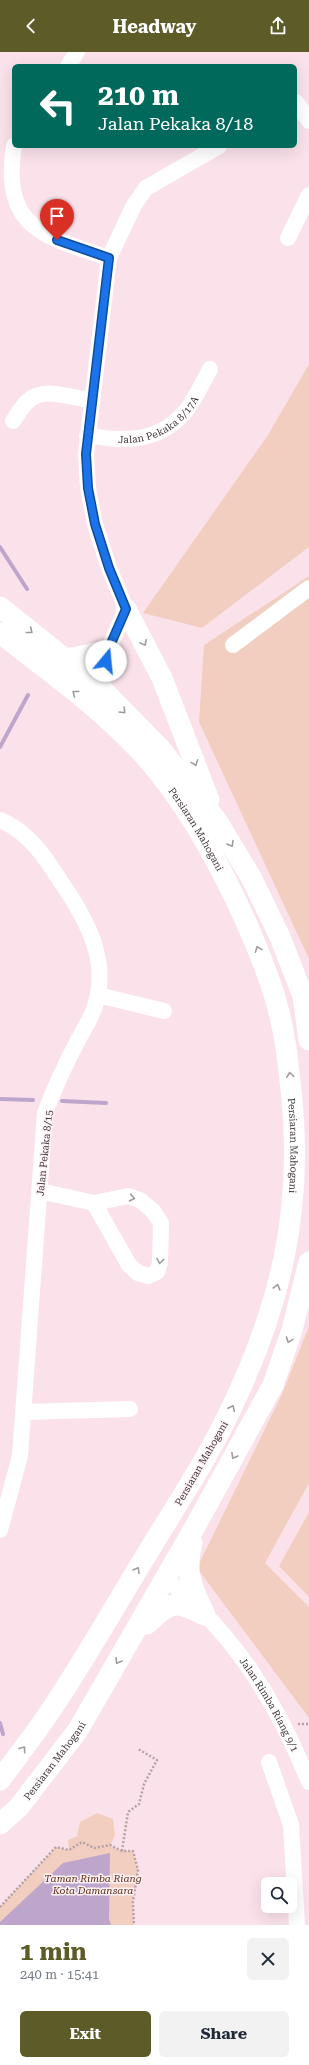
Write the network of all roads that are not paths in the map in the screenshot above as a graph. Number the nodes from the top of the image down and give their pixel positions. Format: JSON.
{"nodes":[{"id":1,"x":77,"y":52,"type":"edge"},
{"id":2,"x":69,"y":64,"type":"edge"},
{"id":3,"x":300,"y":100,"type":"edge"},
{"id":4,"x":309,"y":121,"type":"edge"},
{"id":5,"x":13,"y":148,"type":"edge"},
{"id":6,"x":216,"y":148,"type":"edge"},
{"id":7,"x":309,"y":195,"type":"edge"},
{"id":8,"x":288,"y":238,"type":"dead end"},
{"id":9,"x":109,"y":258,"type":"junction"},
{"id":10,"x":210,"y":369,"type":"dead end"},
{"id":11,"x":92,"y":401,"type":"junction"},
{"id":12,"x":13,"y":421,"type":"dead end"},
{"id":13,"x":87,"y":435,"type":"junction"},
{"id":14,"x":309,"y":588,"type":"edge"},
{"id":15,"x":0,"y":607,"type":"edge"},
{"id":16,"x":126,"y":609,"type":"junction"},
{"id":17,"x":0,"y":633,"type":"edge"},
{"id":18,"x":233,"y":645,"type":"dead end"},
{"id":19,"x":109,"y":648,"type":"junction"},
{"id":20,"x":63,"y":657,"type":"junction"},
{"id":21,"x":100,"y":687,"type":"junction"},
{"id":22,"x":106,"y":718,"type":"junction"},
{"id":23,"x":0,"y":820,"type":"edge"},
{"id":24,"x":217,"y":821,"type":"junction"},
{"id":25,"x":98,"y":995,"type":"junction"},
{"id":26,"x":306,"y":1004,"type":"edge"},
{"id":27,"x":164,"y":1011,"type":"dead end"},
{"id":28,"x":309,"y":1040,"type":"edge"},
{"id":29,"x":40,"y":1191,"type":"junction"},
{"id":30,"x":94,"y":1203,"type":"junction"},
{"id":31,"x":309,"y":1262,"type":"edge"},
{"id":32,"x":130,"y":1409,"type":"dead end"},
{"id":33,"x":23,"y":1412,"type":"junction"},
{"id":34,"x":200,"y":1467,"type":"junction"},
{"id":35,"x":196,"y":1525,"type":"junction"},
{"id":36,"x":0,"y":1530,"type":"edge"},
{"id":37,"x":166,"y":1580,"type":"junction"},
{"id":38,"x":205,"y":1614,"type":"junction"},
{"id":39,"x":132,"y":1639,"type":"junction"},
{"id":40,"x":51,"y":1711,"type":"junction"},
{"id":41,"x":269,"y":1762,"type":"dead end"},
{"id":42,"x":0,"y":1780,"type":"edge"},
{"id":43,"x":309,"y":1782,"type":"edge"},
{"id":44,"x":0,"y":1824,"type":"edge"},
{"id":45,"x":301,"y":1924,"type":"edge"}],
"edges":[{"from":1,"to":2,"type":"street"},
{"from":3,"to":4,"type":"street"},
{"from":5,"to":9,"type":"street"},
{"from":6,"to":9,"type":"street"},
{"from":7,"to":8,"type":"street"},
{"from":9,"to":11,"type":"street"},
{"from":10,"to":13,"type":"street","name":"Jalan Pekaka 8/17A"},
{"from":11,"to":12,"type":"street"},
{"from":11,"to":13,"type":"street"},
{"from":13,"to":16,"type":"street"},
{"from":14,"to":18,"type":"street"},
{"from":15,"to":20,"type":"main road","name":"Persiaran Mahogani","one_way":true},
{"from":16,"to":19,"type":"street"},
{"from":16,"to":24,"type":"main road","one_way":true},
{"from":22,"to":17,"type":"main road","name":"Persiaran Mahogani","one_way":true},
{"from":19,"to":20,"type":"street"},
{"from":19,"to":21,"type":"street"},
{"from":20,"to":21,"type":"main road","name":"Persiaran Mahogani"},
{"from":21,"to":22,"type":"street"},
{"from":21,"to":24,"type":"main road","name":"Persiaran Mahogani","one_way":true},
{"from":34,"to":22,"type":"main road","name":"Persiaran Mahogani","one_way":true},
{"from":23,"to":25,"type":"street","name":"Jalan Pekaka 8/15"},
{"from":24,"to":26,"type":"main road","name":"Persiaran Mahogani","one_way":true},
{"from":25,"to":27,"type":"street"},
{"from":25,"to":29,"type":"street","name":"Jalan Pekaka 8/15"},
{"from":26,"to":28,"type":"main road","name":"Persiaran Mahogani"},
{"from":29,"to":30,"type":"street"},
{"from":29,"to":33,"type":"street","name":"Jalan Pekaka 8/15"},
{"from":30,"to":30,"type":"street","one_way":true},
{"from":31,"to":35,"type":"main road","name":"Persiaran Mahogani","one_way":true},
{"from":32,"to":33,"type":"street"},
{"from":33,"to":36,"type":"street","name":"Jalan Pekaka 8/15"},
{"from":34,"to":37,"type":"main road"},
{"from":40,"to":34,"type":"main road","name":"Persiaran Mahogani","one_way":true},
{"from":35,"to":37,"type":"main road","name":"Persiaran Mahogani"},
{"from":35,"to":38,"type":"main road"},
{"from":37,"to":38,"type":"street","name":"Jalan Rimba Riang 9/1"},
{"from":37,"to":39,"type":"main road","name":"Persiaran Mahogani"},
{"from":37,"to":40,"type":"main road"},
{"from":38,"to":39,"type":"main road"},
{"from":38,"to":43,"type":"street","name":"Jalan Rimba Riang 9/1"},
{"from":39,"to":44,"type":"main road","name":"Persiaran Mahogani","one_way":true},
{"from":42,"to":40,"type":"main road","name":"Persiaran Mahogani","one_way":true},
{"from":41,"to":45,"type":"street"}]}
